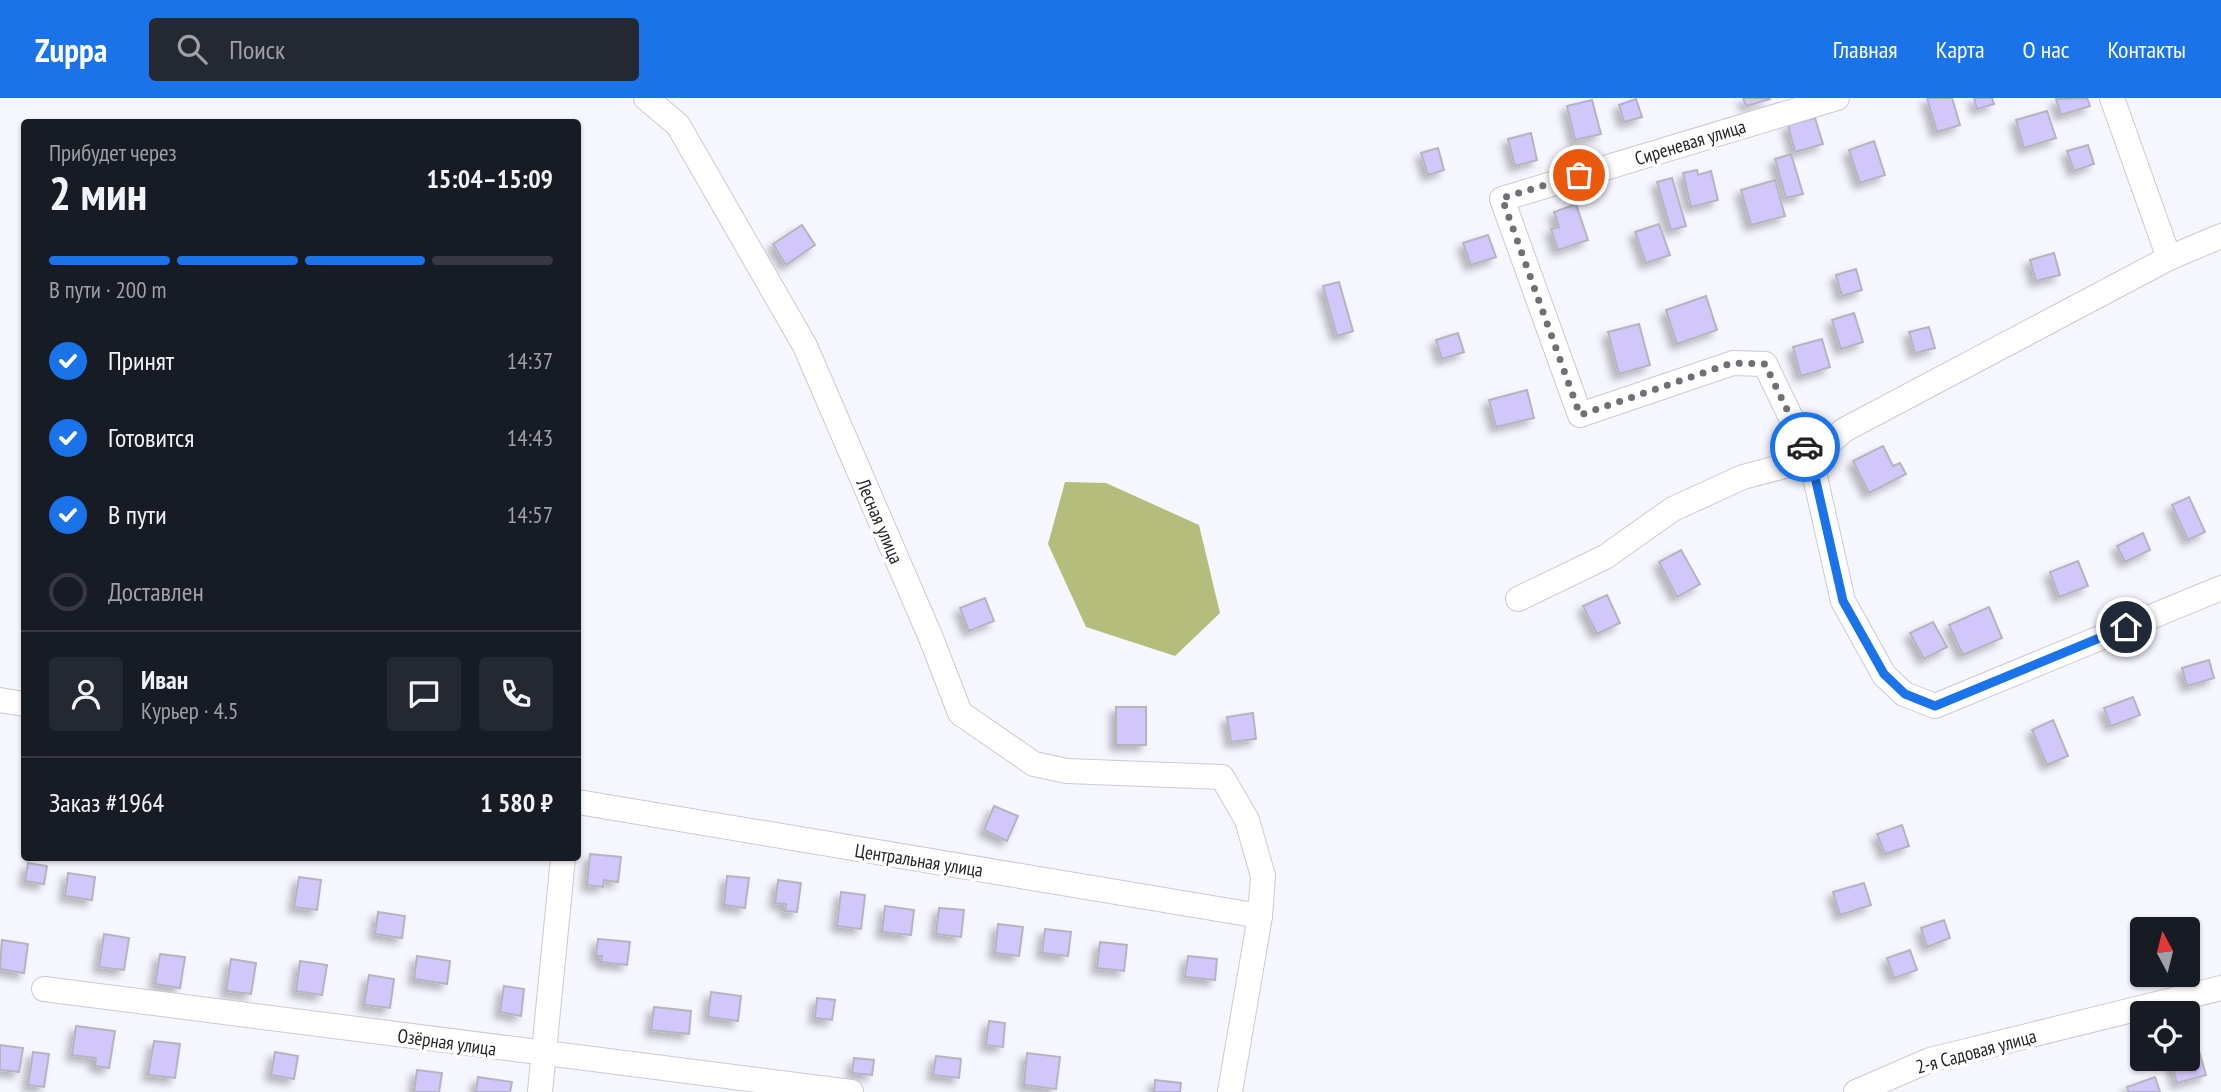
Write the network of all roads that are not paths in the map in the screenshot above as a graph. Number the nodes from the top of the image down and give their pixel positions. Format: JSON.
{"nodes":[{"id":1,"x":646,"y":98,"type":"edge"},
{"id":2,"x":1837,"y":98,"type":"edge"},
{"id":3,"x":2112,"y":98,"type":"edge"},
{"id":4,"x":2221,"y":236,"type":"edge"},
{"id":5,"x":2169,"y":258,"type":"junction"},
{"id":6,"x":1811,"y":459,"type":"junction"},
{"id":7,"x":2221,"y":588,"type":"edge"},
{"id":8,"x":1518,"y":599,"type":"dead end"},
{"id":9,"x":0,"y":700,"type":"edge"},
{"id":10,"x":21,"y":704,"type":"edge"},
{"id":11,"x":581,"y":803,"type":"edge"},
{"id":12,"x":563,"y":861,"type":"edge"},
{"id":13,"x":1260,"y":916,"type":"junction"},
{"id":14,"x":2221,"y":988,"type":"edge"},
{"id":15,"x":44,"y":989,"type":"dead end"},
{"id":16,"x":544,"y":1055,"type":"junction"},
{"id":17,"x":540,"y":1092,"type":"edge"},
{"id":18,"x":851,"y":1092,"type":"edge"},
{"id":19,"x":1230,"y":1092,"type":"edge"},
{"id":20,"x":1856,"y":1092,"type":"edge"}],
"edges":[{"from":1,"to":13,"type":"street","name":"Лесная улица"},
{"from":2,"to":6,"type":"street","name":"Сиреневая улица"},
{"from":3,"to":5,"type":"street"},
{"from":4,"to":5,"type":"street"},
{"from":5,"to":6,"type":"street"},
{"from":6,"to":7,"type":"street"},
{"from":6,"to":8,"type":"street"},
{"from":9,"to":10,"type":"street"},
{"from":11,"to":13,"type":"street","name":"Центральная улица"},
{"from":12,"to":16,"type":"street"},
{"from":13,"to":19,"type":"street"},
{"from":14,"to":20,"type":"street","name":"2-я Садовая улица"},
{"from":15,"to":16,"type":"street","name":"Озёрная улица"},
{"from":16,"to":17,"type":"street"},
{"from":16,"to":18,"type":"street","name":"Озёрная улица"}]}
